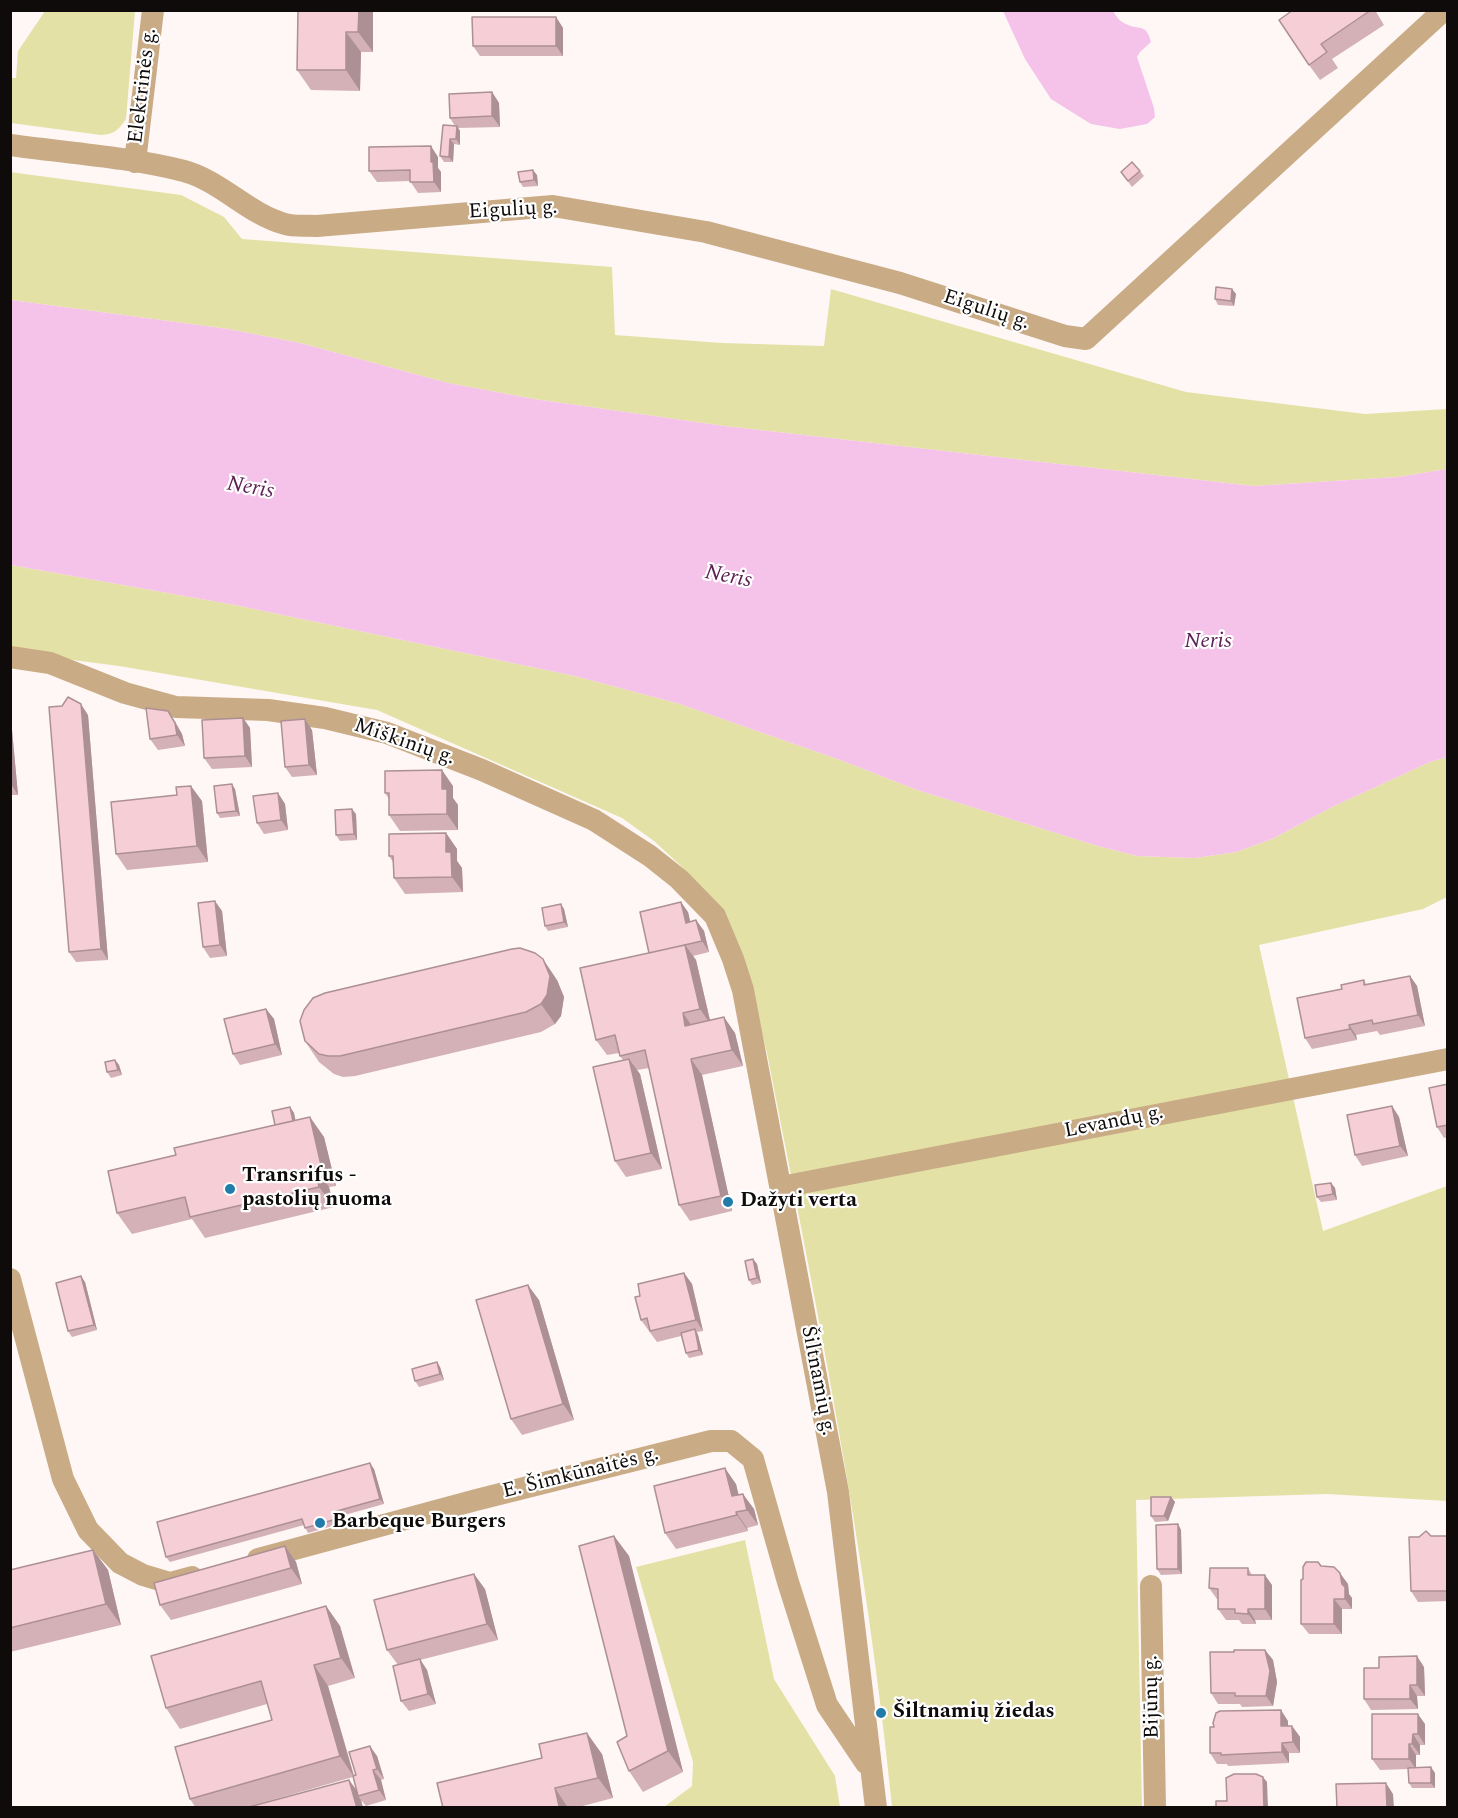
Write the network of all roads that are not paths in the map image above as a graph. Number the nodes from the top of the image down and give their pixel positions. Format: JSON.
{"nodes":[{"id":1,"x":153,"y":10,"type":"edge"},
{"id":2,"x":1444,"y":10,"type":"edge"},
{"id":3,"x":10,"y":146,"type":"edge"},
{"id":4,"x":135,"y":162,"type":"junction"},
{"id":5,"x":10,"y":657,"type":"edge"},
{"id":6,"x":733,"y":959,"type":"joint"},
{"id":7,"x":1448,"y":1059,"type":"edge"},
{"id":8,"x":781,"y":1187,"type":"junction"},
{"id":9,"x":10,"y":1280,"type":"edge"},
{"id":10,"x":239,"y":1564,"type":"edge"},
{"id":11,"x":216,"y":1570,"type":"edge"},
{"id":12,"x":1151,"y":1586,"type":"dead end"},
{"id":13,"x":870,"y":1769,"type":"junction"},
{"id":14,"x":876,"y":1808,"type":"edge"},
{"id":15,"x":1155,"y":1808,"type":"edge"}],
"edges":[{"from":1,"to":4,"type":"street","name":"Elektrinės g."},
{"from":2,"to":4,"type":"street","name":"Eigulių g."},
{"from":3,"to":4,"type":"street","name":"Eigulių g."},
{"from":5,"to":6,"type":"street","name":"Miškinių g."},
{"from":6,"to":8,"type":"street","name":"Šiltnamių g."},
{"from":7,"to":8,"type":"street","name":"Levandų g."},
{"from":8,"to":13,"type":"street","name":"Šiltnamių g."},
{"from":9,"to":11,"type":"street"},
{"from":10,"to":13,"type":"street","name":"E. Šimkūnaitės g."},
{"from":12,"to":15,"type":"street","name":"Bijūnų g."},
{"from":13,"to":14,"type":"street","name":"Šiltnamių g."}]}
